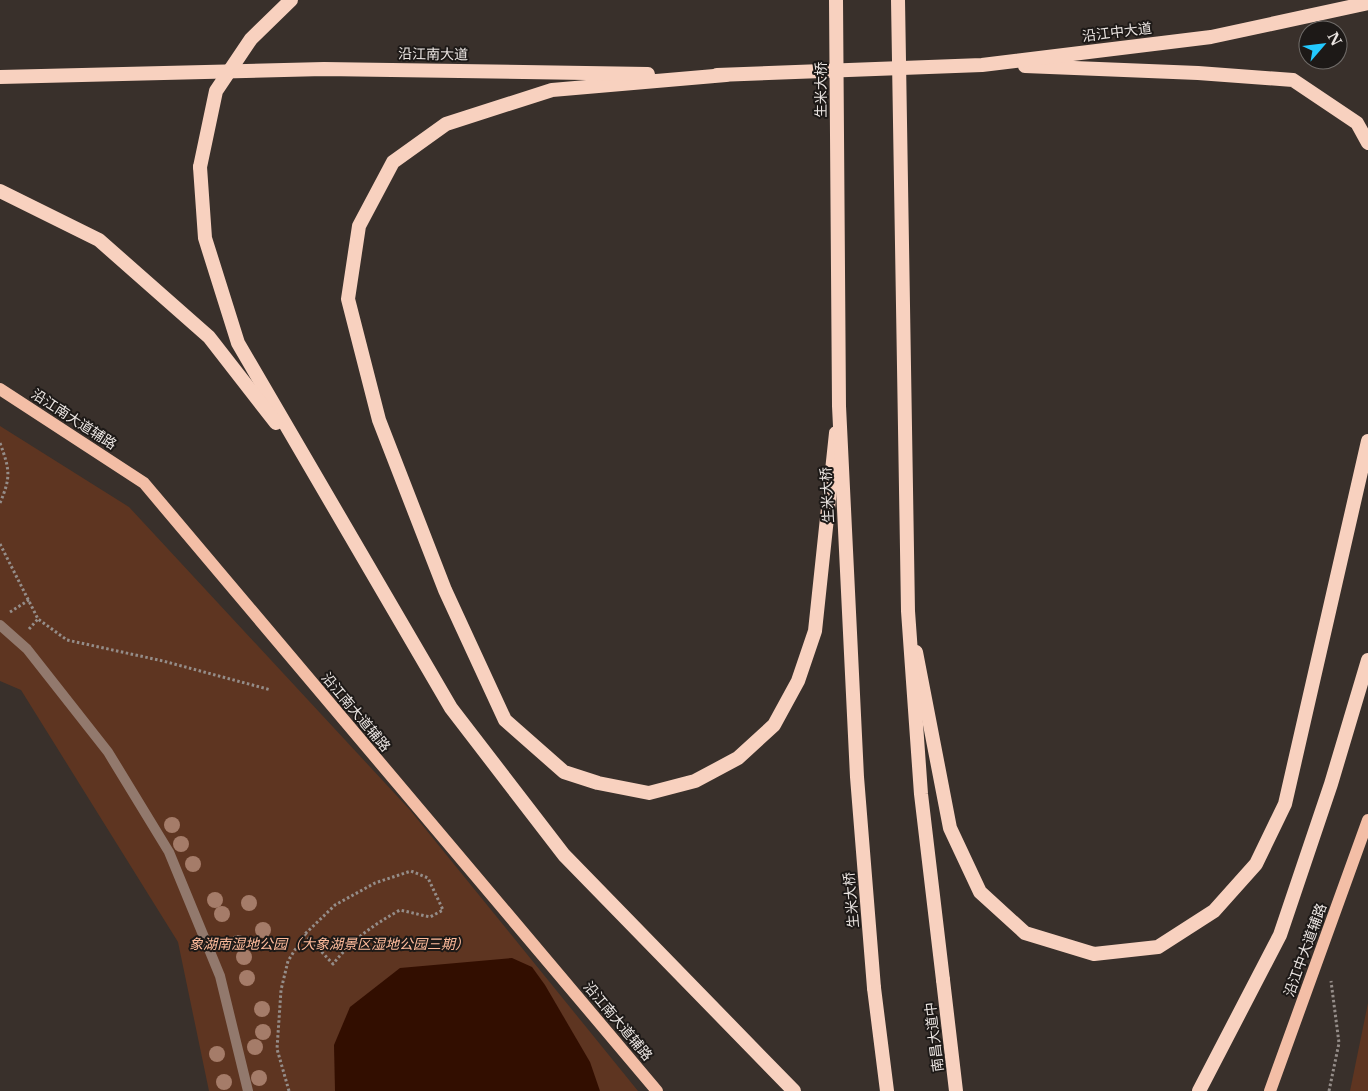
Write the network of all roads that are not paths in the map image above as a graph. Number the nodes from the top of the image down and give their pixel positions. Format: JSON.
{"nodes":[{"id":1,"x":291,"y":0,"type":"edge"},
{"id":2,"x":836,"y":0,"type":"edge"},
{"id":3,"x":898,"y":0,"type":"edge"},
{"id":4,"x":1368,"y":2,"type":"edge"},
{"id":5,"x":982,"y":65,"type":"junction"},
{"id":6,"x":866,"y":70,"type":"joint"},
{"id":7,"x":726,"y":75,"type":"junction"},
{"id":8,"x":0,"y":77,"type":"edge"},
{"id":9,"x":1368,"y":143,"type":"edge"},
{"id":10,"x":0,"y":191,"type":"edge"},
{"id":11,"x":0,"y":389,"type":"edge"},
{"id":12,"x":839,"y":406,"type":"junction"},
{"id":13,"x":1368,"y":441,"type":"edge"},
{"id":14,"x":309,"y":466,"type":"junction"},
{"id":15,"x":908,"y":611,"type":"junction"},
{"id":16,"x":0,"y":624,"type":"edge"},
{"id":17,"x":1368,"y":660,"type":"edge"},
{"id":18,"x":1368,"y":820,"type":"edge"},
{"id":19,"x":248,"y":1091,"type":"edge"},
{"id":20,"x":657,"y":1091,"type":"edge"},
{"id":21,"x":794,"y":1091,"type":"edge"},
{"id":22,"x":886,"y":1091,"type":"edge"},
{"id":23,"x":956,"y":1091,"type":"edge"},
{"id":24,"x":1199,"y":1091,"type":"edge"},
{"id":25,"x":1270,"y":1091,"type":"edge"}],
"edges":[{"from":1,"to":14,"type":"highway","bridge":true},
{"from":2,"to":12,"type":"highway","name":"生米大桥","bridge":true},
{"from":3,"to":15,"type":"highway","bridge":true},
{"from":4,"to":5,"type":"highway","name":"沿江中大道"},
{"from":5,"to":6,"type":"highway","name":"沿江中大道"},
{"from":5,"to":9,"type":"highway"},
{"from":6,"to":7,"type":"highway","name":"沿江南大道"},
{"from":7,"to":8,"type":"highway","name":"沿江南大道"},
{"from":7,"to":12,"type":"highway","bridge":true},
{"from":10,"to":14,"type":"highway"},
{"from":11,"to":20,"type":"main road","name":"沿江南大道辅路"},
{"from":12,"to":22,"type":"highway","name":"生米大桥","bridge":true},
{"from":13,"to":15,"type":"highway","bridge":true},
{"from":14,"to":21,"type":"highway"},
{"from":15,"to":23,"type":"highway","name":"南昌大道中","bridge":true},
{"from":16,"to":19,"type":"lane"},
{"from":17,"to":24,"type":"highway"},
{"from":18,"to":25,"type":"main road","name":"沿江中大道辅路"}]}
